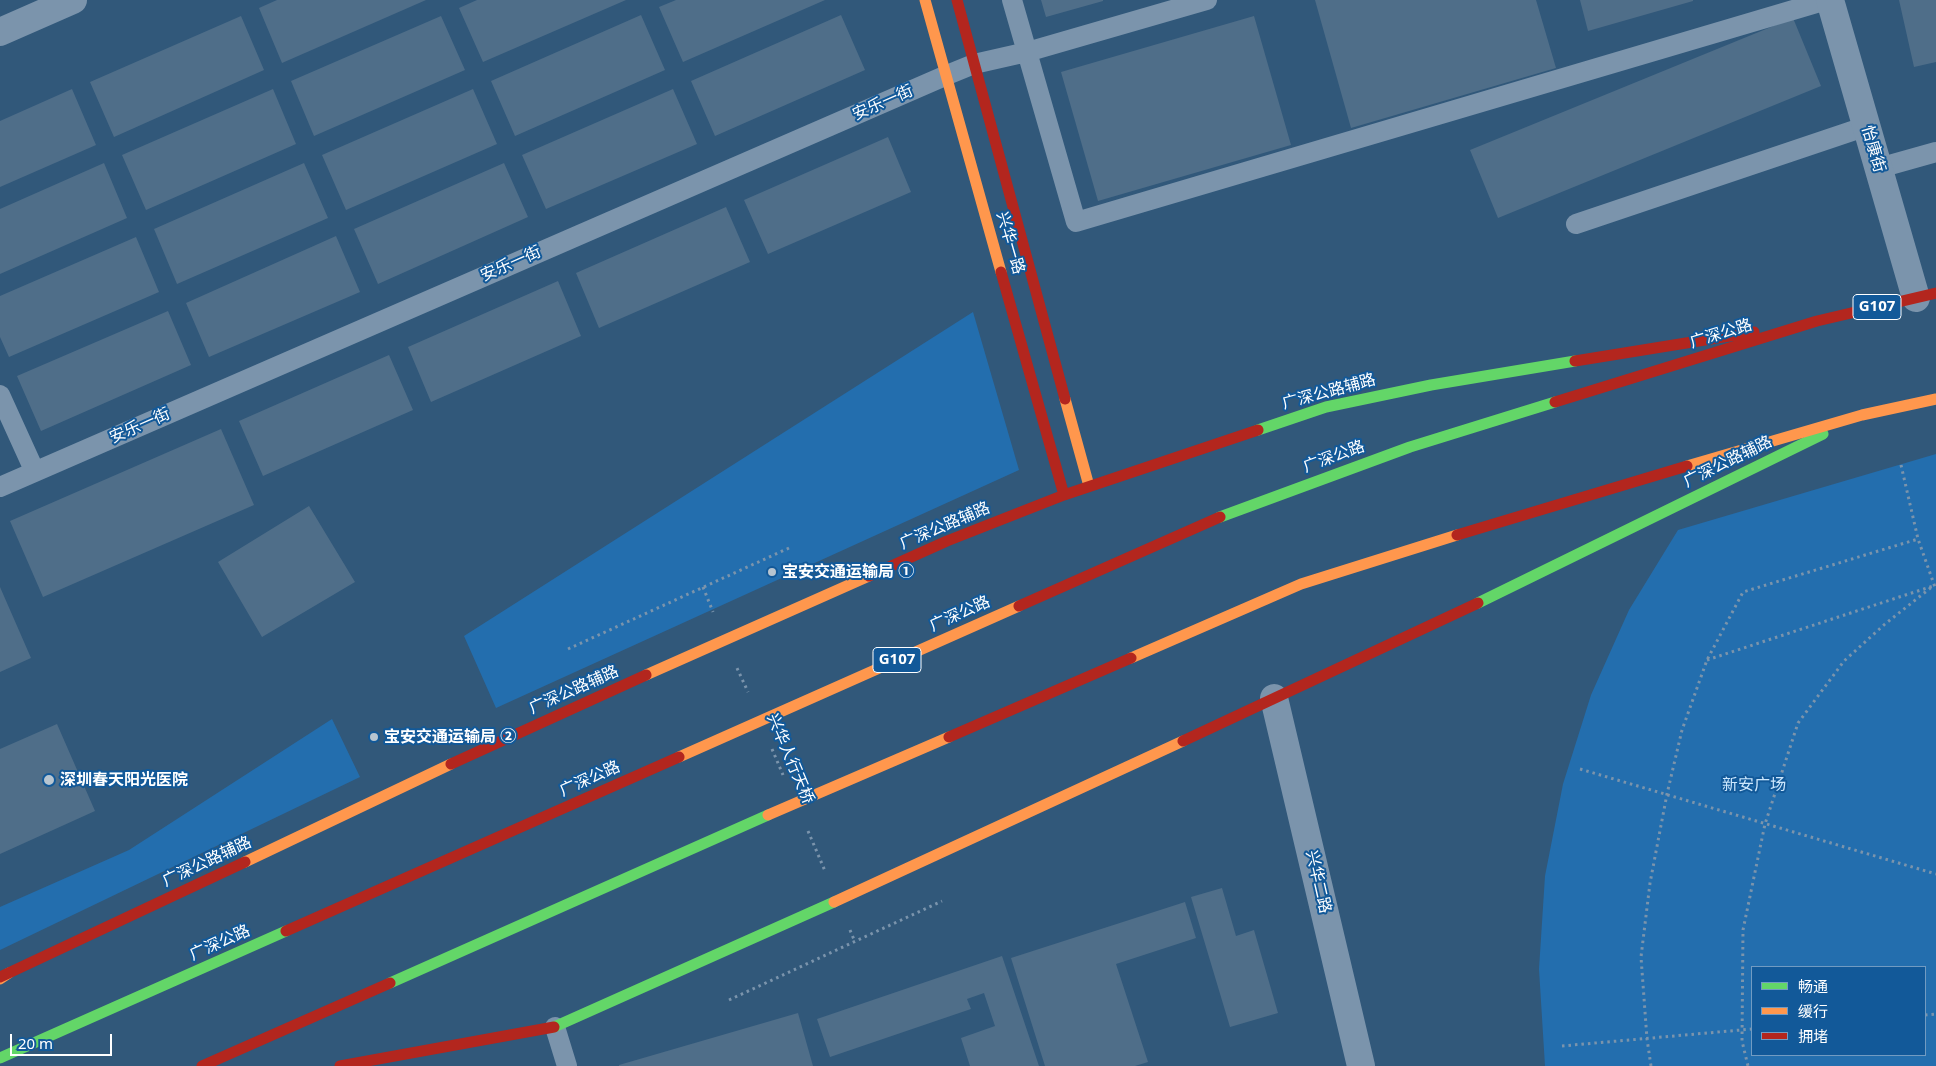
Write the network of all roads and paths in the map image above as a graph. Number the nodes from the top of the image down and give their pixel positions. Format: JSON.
{"nodes":[{"id":1,"x":73,"y":0,"type":"edge"},
{"id":2,"x":925,"y":0,"type":"edge"},
{"id":3,"x":957,"y":0,"type":"edge"},
{"id":4,"x":1012,"y":0,"type":"edge"},
{"id":5,"x":1207,"y":0,"type":"edge"},
{"id":6,"x":1828,"y":0,"type":"edge"},
{"id":7,"x":0,"y":32,"type":"edge"},
{"id":8,"x":1027,"y":52,"type":"junction"},
{"id":9,"x":974,"y":64,"type":"junction"},
{"id":10,"x":946,"y":75,"type":"junction"},
{"id":11,"x":1867,"y":126,"type":"junction"},
{"id":12,"x":1936,"y":152,"type":"edge"},
{"id":13,"x":1879,"y":168,"type":"junction"},
{"id":14,"x":1576,"y":224,"type":"dead end"},
{"id":15,"x":1926,"y":295,"type":"edge"},
{"id":16,"x":1817,"y":321,"type":"junction"},
{"id":17,"x":0,"y":395,"type":"edge"},
{"id":18,"x":1936,"y":399,"type":"edge"},
{"id":19,"x":1862,"y":415,"type":"junction"},
{"id":20,"x":1901,"y":465,"type":"dead end"},
{"id":21,"x":35,"y":472,"type":"junction"},
{"id":22,"x":1089,"y":486,"type":"junction"},
{"id":23,"x":0,"y":487,"type":"edge"},
{"id":24,"x":1064,"y":495,"type":"junction"},
{"id":25,"x":1918,"y":539,"type":"junction"},
{"id":26,"x":788,"y":548,"type":"dead end"},
{"id":27,"x":703,"y":587,"type":"junction"},
{"id":28,"x":1935,"y":588,"type":"edge"},
{"id":29,"x":714,"y":614,"type":"dead end"},
{"id":30,"x":568,"y":648,"type":"dead end"},
{"id":31,"x":734,"y":660,"type":"dead end"},
{"id":32,"x":1707,"y":660,"type":"junction"},
{"id":33,"x":750,"y":696,"type":"dead end"},
{"id":34,"x":1274,"y":698,"type":"junction"},
{"id":35,"x":769,"y":742,"type":"dead end"},
{"id":36,"x":1580,"y":769,"type":"dead end"},
{"id":37,"x":785,"y":778,"type":"dead end"},
{"id":38,"x":1667,"y":794,"type":"junction"},
{"id":39,"x":804,"y":824,"type":"dead end"},
{"id":40,"x":1764,"y":824,"type":"junction"},
{"id":41,"x":1936,"y":874,"type":"edge"},
{"id":42,"x":828,"y":878,"type":"dead end"},
{"id":43,"x":942,"y":900,"type":"dead end"},
{"id":44,"x":848,"y":923,"type":"dead end"},
{"id":45,"x":855,"y":942,"type":"junction"},
{"id":46,"x":3,"y":976,"type":"edge"},
{"id":47,"x":729,"y":1000,"type":"dead end"},
{"id":48,"x":555,"y":1027,"type":"junction"},
{"id":49,"x":1742,"y":1030,"type":"junction"},
{"id":50,"x":1751,"y":1030,"type":"edge"},
{"id":51,"x":1647,"y":1039,"type":"junction"},
{"id":52,"x":1562,"y":1046,"type":"dead end"},
{"id":53,"x":0,"y":1058,"type":"edge"},
{"id":54,"x":202,"y":1066,"type":"edge"},
{"id":55,"x":340,"y":1066,"type":"edge"},
{"id":56,"x":567,"y":1066,"type":"edge"},
{"id":57,"x":1361,"y":1066,"type":"edge"},
{"id":58,"x":1651,"y":1066,"type":"edge"},
{"id":59,"x":1748,"y":1066,"type":"edge"}],
"edges":[{"from":1,"to":7,"type":"street"},
{"from":2,"to":10,"type":"main road","name":"兴华一路"},
{"from":3,"to":9,"type":"main road","name":"兴华一路"},
{"from":4,"to":8,"type":"lane"},
{"from":5,"to":8,"type":"lane","name":"安乐一街"},
{"from":6,"to":8,"type":"lane"},
{"from":6,"to":11,"type":"street","name":"怡康街"},
{"from":8,"to":9,"type":"lane","name":"安乐一街"},
{"from":9,"to":10,"type":"lane","name":"安乐一街"},
{"from":9,"to":22,"type":"main road","name":"兴华一路"},
{"from":10,"to":21,"type":"lane","name":"安乐一街"},
{"from":10,"to":24,"type":"main road","name":"兴华一路"},
{"from":11,"to":13,"type":"street","name":"怡康街"},
{"from":11,"to":14,"type":"lane"},
{"from":12,"to":13,"type":"lane"},
{"from":13,"to":15,"type":"street","name":"怡康街"},
{"from":15,"to":16,"type":"main road","name":"广深公路","number":"G107"},
{"from":16,"to":22,"type":"main road","name":"广深公路辅路"},
{"from":16,"to":53,"type":"main road","name":"广深公路","number":"G107"},
{"from":17,"to":21,"type":"lane"},
{"from":18,"to":19,"type":"main road"},
{"from":19,"to":34,"type":"main road","name":"广深公路辅路"},
{"from":19,"to":54,"type":"main road"},
{"from":20,"to":25,"type":"path"},
{"from":21,"to":23,"type":"lane","name":"安乐一街"},
{"from":22,"to":24,"type":"main road","name":"广深公路辅路"},
{"from":24,"to":46,"type":"main road","name":"广深公路辅路"},
{"from":25,"to":28,"type":"path"},
{"from":25,"to":32,"type":"path"},
{"from":26,"to":27,"type":"path"},
{"from":27,"to":29,"type":"path"},
{"from":27,"to":30,"type":"path"},
{"from":28,"to":32,"type":"path"},
{"from":28,"to":40,"type":"path"},
{"from":31,"to":33,"type":"path"},
{"from":32,"to":38,"type":"path"},
{"from":34,"to":48,"type":"main road","name":"广深公路辅路"},
{"from":34,"to":57,"type":"street","name":"兴华二路"},
{"from":35,"to":37,"type":"path","name":"兴华人行天桥"},
{"from":36,"to":38,"type":"path"},
{"from":38,"to":40,"type":"path"},
{"from":38,"to":51,"type":"path"},
{"from":39,"to":42,"type":"path","name":"兴华人行天桥"},
{"from":40,"to":41,"type":"path"},
{"from":40,"to":49,"type":"path"},
{"from":43,"to":45,"type":"path"},
{"from":44,"to":45,"type":"path"},
{"from":45,"to":47,"type":"path"},
{"from":48,"to":55,"type":"main road","name":"广深公路辅路"},
{"from":48,"to":56,"type":"lane"},
{"from":49,"to":50,"type":"path"},
{"from":49,"to":51,"type":"path"},
{"from":49,"to":59,"type":"path"},
{"from":51,"to":52,"type":"path"},
{"from":51,"to":58,"type":"path"}]}
